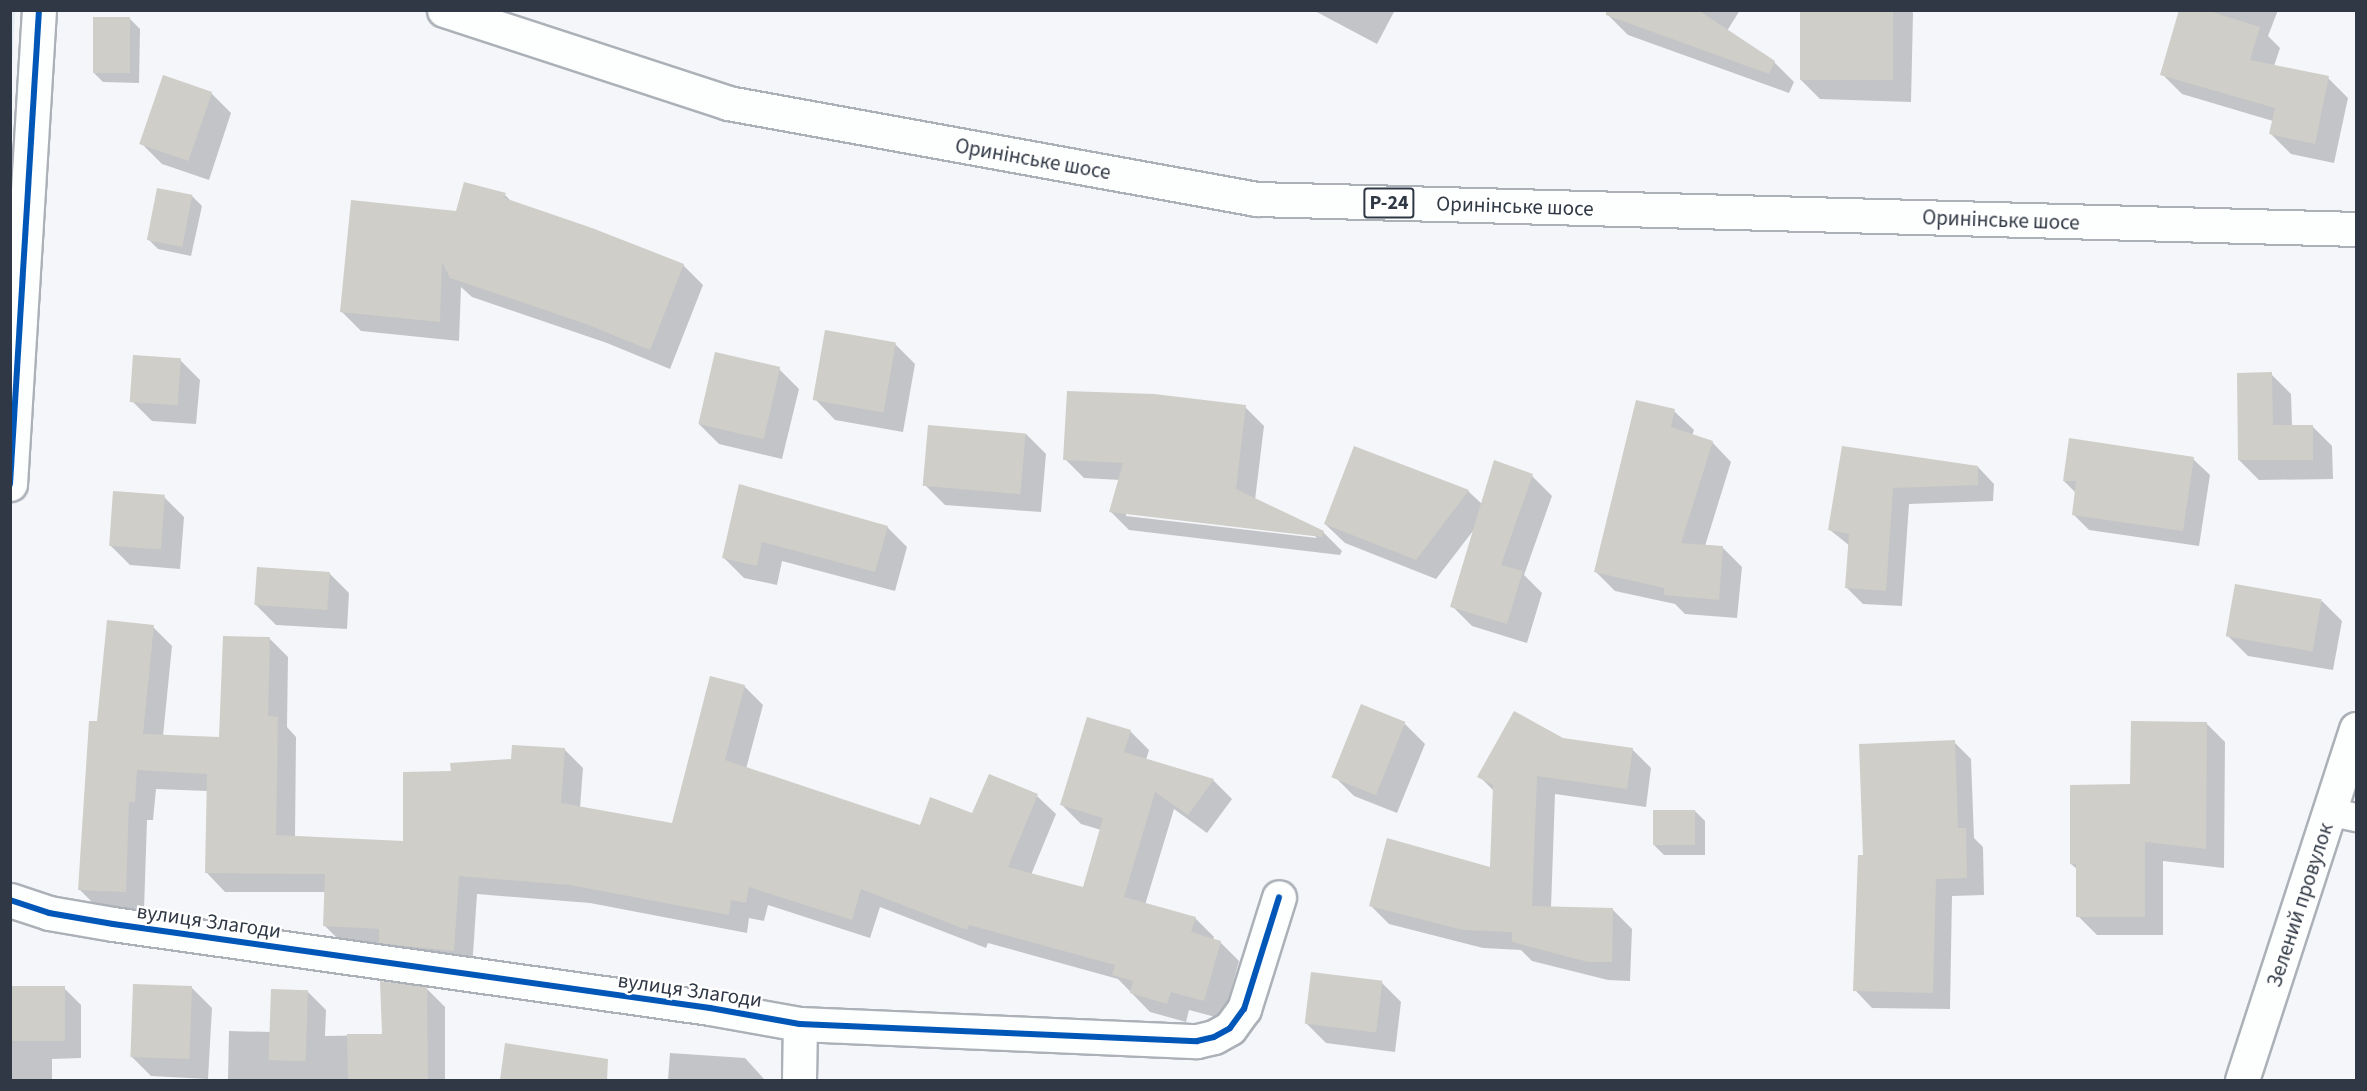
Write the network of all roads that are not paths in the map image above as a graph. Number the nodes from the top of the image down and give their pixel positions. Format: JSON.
{"nodes":[{"id":1,"x":39,"y":10,"type":"edge"},
{"id":2,"x":444,"y":10,"type":"edge"},
{"id":3,"x":2356,"y":229,"type":"edge"},
{"id":4,"x":10,"y":484,"type":"edge"},
{"id":5,"x":2356,"y":729,"type":"edge"},
{"id":6,"x":2344,"y":815,"type":"edge"},
{"id":7,"x":1279,"y":897,"type":"dead end"},
{"id":8,"x":10,"y":900,"type":"edge"},
{"id":9,"x":800,"y":1024,"type":"junction"},
{"id":10,"x":798,"y":1080,"type":"edge"},
{"id":11,"x":2242,"y":1080,"type":"edge"}],
"edges":[{"from":1,"to":4,"type":"main road"},
{"from":2,"to":3,"type":"main road","name":"Оринінське шосе","number":"Р-24"},
{"from":5,"to":6,"type":"main road","name":"Зелений провулок"},
{"from":6,"to":11,"type":"main road","name":"Зелений провулок"},
{"from":7,"to":9,"type":"main road","name":"вулиця Злагоди"},
{"from":8,"to":9,"type":"main road","name":"вулиця Злагоди"},
{"from":9,"to":10,"type":"main road"}]}
